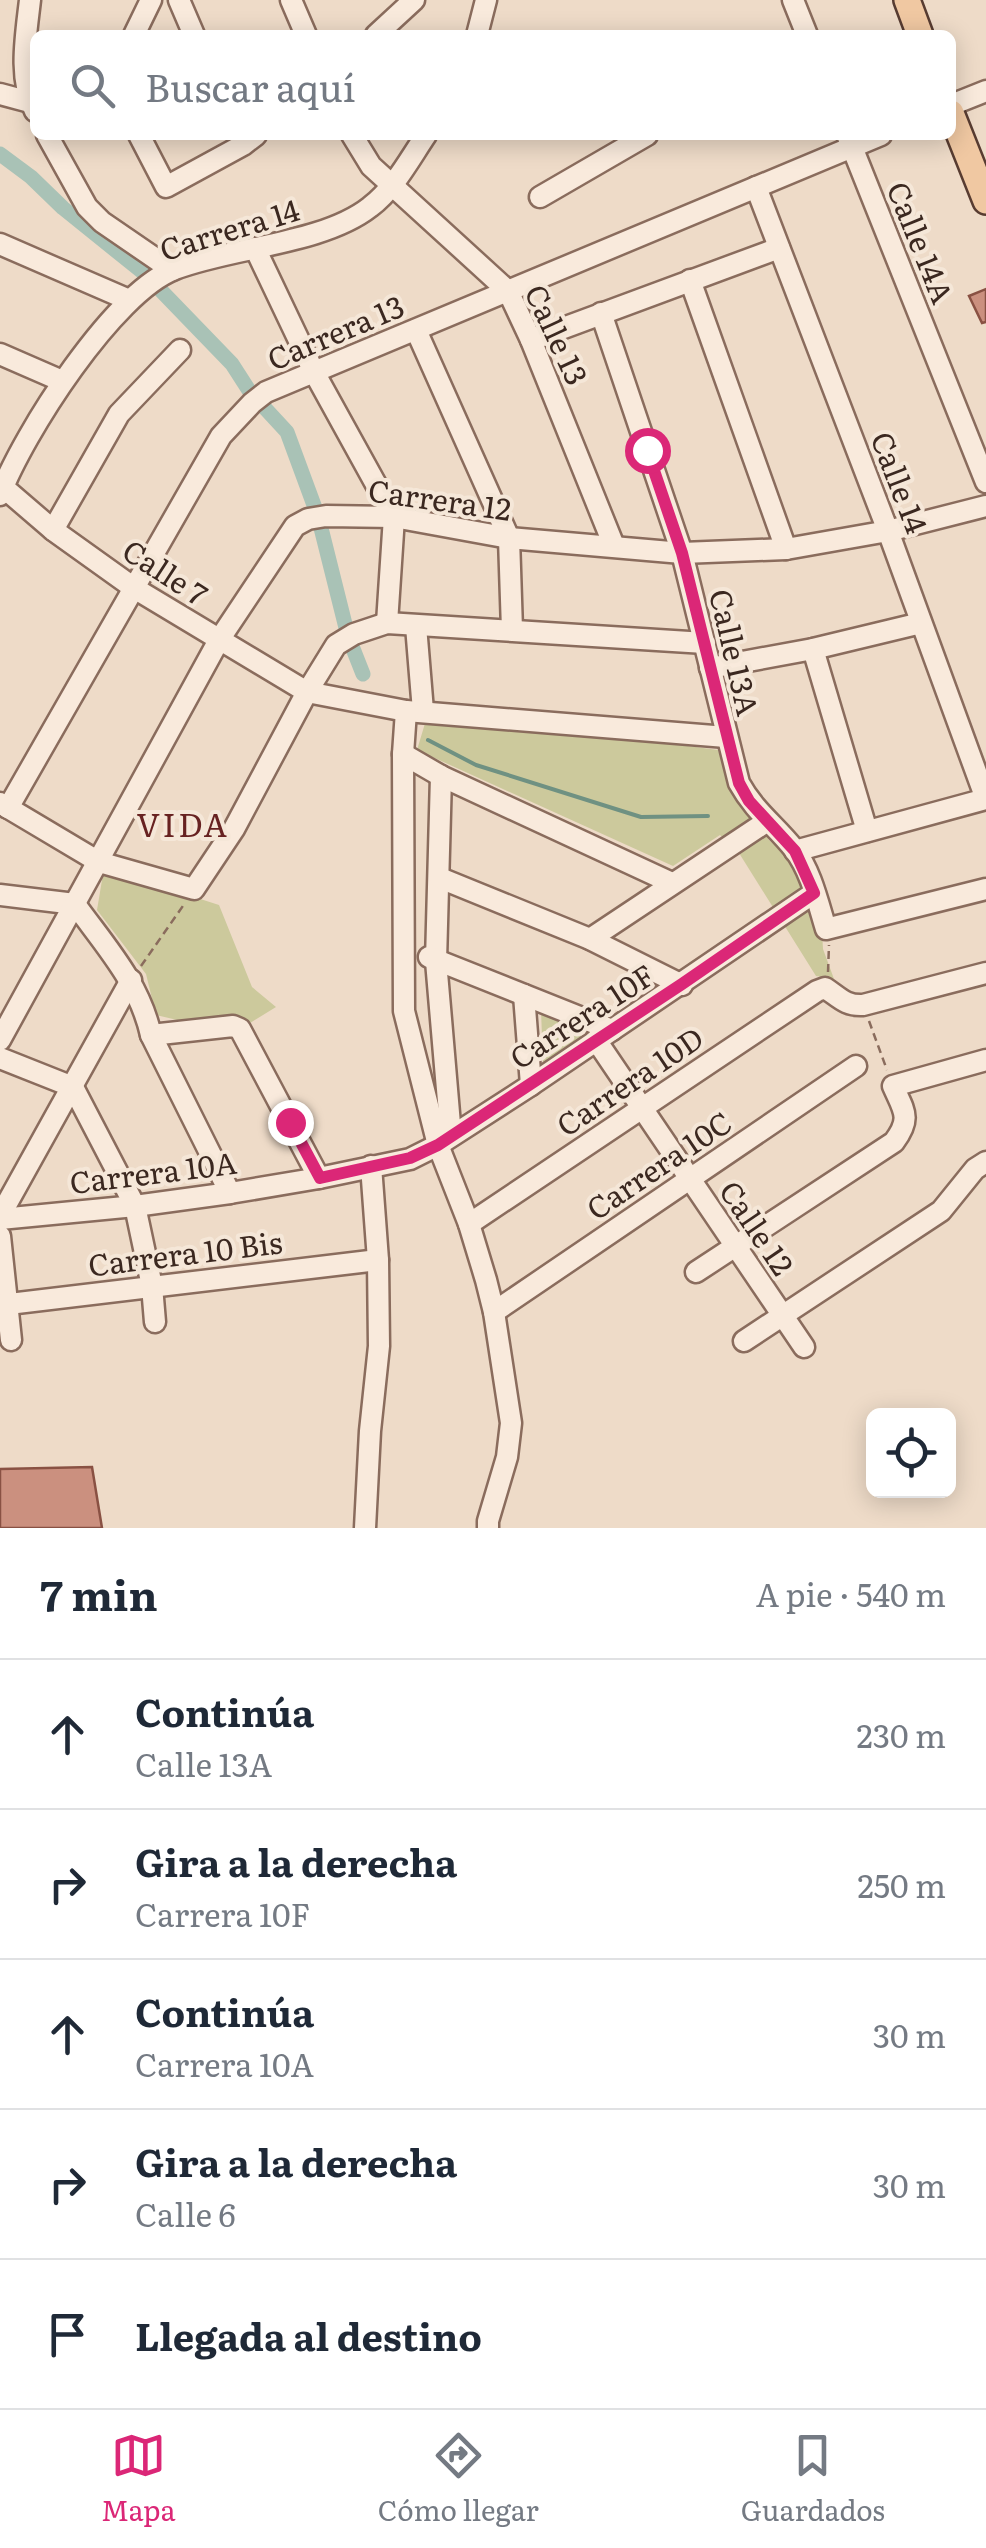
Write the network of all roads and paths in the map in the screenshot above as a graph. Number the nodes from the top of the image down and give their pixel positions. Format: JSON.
{"nodes":[{"id":1,"x":30,"y":0,"type":"edge"},
{"id":2,"x":152,"y":0,"type":"edge"},
{"id":3,"x":179,"y":0,"type":"edge"},
{"id":4,"x":291,"y":0,"type":"edge"},
{"id":5,"x":414,"y":0,"type":"edge"},
{"id":6,"x":486,"y":0,"type":"edge"},
{"id":7,"x":793,"y":0,"type":"edge"},
{"id":8,"x":906,"y":0,"type":"edge"},
{"id":9,"x":137,"y":30,"type":"edge"},
{"id":10,"x":192,"y":30,"type":"edge"},
{"id":11,"x":304,"y":30,"type":"edge"},
{"id":12,"x":381,"y":30,"type":"edge"},
{"id":13,"x":478,"y":30,"type":"edge"},
{"id":14,"x":805,"y":30,"type":"edge"},
{"id":15,"x":918,"y":30,"type":"edge"},
{"id":16,"x":30,"y":91,"type":"edge"},
{"id":17,"x":986,"y":91,"type":"edge"},
{"id":18,"x":0,"y":94,"type":"edge"},
{"id":19,"x":30,"y":106,"type":"edge"},
{"id":20,"x":956,"y":106,"type":"edge"},
{"id":21,"x":956,"y":122,"type":"edge"},
{"id":22,"x":50,"y":140,"type":"edge"},
{"id":23,"x":142,"y":140,"type":"edge"},
{"id":24,"x":243,"y":140,"type":"edge"},
{"id":25,"x":355,"y":140,"type":"edge"},
{"id":26,"x":423,"y":140,"type":"edge"},
{"id":27,"x":638,"y":140,"type":"edge"},
{"id":28,"x":849,"y":141,"type":"edge"},
{"id":29,"x":392,"y":186,"type":"junction"},
{"id":30,"x":756,"y":187,"type":"junction"},
{"id":31,"x":540,"y":197,"type":"dead end"},
{"id":32,"x":986,"y":201,"type":"edge"},
{"id":33,"x":0,"y":244,"type":"edge"},
{"id":34,"x":255,"y":248,"type":"junction"},
{"id":35,"x":779,"y":248,"type":"junction"},
{"id":36,"x":690,"y":280,"type":"junction"},
{"id":37,"x":150,"y":284,"type":"junction"},
{"id":38,"x":508,"y":291,"type":"junction"},
{"id":39,"x":601,"y":314,"type":"junction"},
{"id":40,"x":416,"y":330,"type":"junction"},
{"id":41,"x":531,"y":340,"type":"junction"},
{"id":42,"x":180,"y":350,"type":"dead end"},
{"id":43,"x":0,"y":354,"type":"edge"},
{"id":44,"x":314,"y":372,"type":"junction"},
{"id":45,"x":62,"y":381,"type":"junction"},
{"id":46,"x":3,"y":481,"type":"edge"},
{"id":47,"x":986,"y":482,"type":"edge"},
{"id":48,"x":986,"y":506,"type":"edge"},
{"id":49,"x":394,"y":517,"type":"junction"},
{"id":50,"x":53,"y":530,"type":"junction"},
{"id":51,"x":888,"y":531,"type":"junction"},
{"id":52,"x":509,"y":538,"type":"junction"},
{"id":53,"x":614,"y":546,"type":"junction"},
{"id":54,"x":786,"y":549,"type":"junction"},
{"id":55,"x":682,"y":553,"type":"junction"},
{"id":56,"x":134,"y":588,"type":"junction"},
{"id":57,"x":387,"y":623,"type":"junction"},
{"id":58,"x":921,"y":623,"type":"junction"},
{"id":59,"x":416,"y":626,"type":"junction"},
{"id":60,"x":512,"y":630,"type":"junction"},
{"id":61,"x":219,"y":640,"type":"junction"},
{"id":62,"x":704,"y":643,"type":"junction"},
{"id":63,"x":812,"y":648,"type":"junction"},
{"id":64,"x":710,"y":668,"type":"junction"},
{"id":65,"x":307,"y":692,"type":"junction"},
{"id":66,"x":414,"y":711,"type":"junction"},
{"id":67,"x":726,"y":736,"type":"junction"},
{"id":68,"x":403,"y":754,"type":"junction"},
{"id":69,"x":442,"y":776,"type":"junction"},
{"id":70,"x":986,"y":799,"type":"edge"},
{"id":71,"x":4,"y":806,"type":"edge"},
{"id":72,"x":766,"y":822,"type":"junction"},
{"id":73,"x":868,"y":831,"type":"junction"},
{"id":74,"x":795,"y":851,"type":"junction"},
{"id":75,"x":99,"y":862,"type":"junction"},
{"id":76,"x":440,"y":878,"type":"junction"},
{"id":77,"x":672,"y":883,"type":"junction"},
{"id":78,"x":986,"y":888,"type":"edge"},
{"id":79,"x":194,"y":889,"type":"junction"},
{"id":80,"x":814,"y":893,"type":"junction"},
{"id":81,"x":0,"y":895,"type":"edge"},
{"id":82,"x":74,"y":904,"type":"junction"},
{"id":83,"x":826,"y":929,"type":"junction"},
{"id":84,"x":590,"y":938,"type":"junction"},
{"id":85,"x":405,"y":944,"type":"junction"},
{"id":86,"x":436,"y":960,"type":"junction"},
{"id":87,"x":986,"y":973,"type":"edge"},
{"id":88,"x":131,"y":980,"type":"junction"},
{"id":89,"x":682,"y":984,"type":"junction"},
{"id":90,"x":825,"y":988,"type":"junction"},
{"id":91,"x":524,"y":995,"type":"junction"},
{"id":92,"x":863,"y":1005,"type":"junction"},
{"id":93,"x":150,"y":1035,"type":"junction"},
{"id":94,"x":604,"y":1036,"type":"junction"},
{"id":95,"x":0,"y":1040,"type":"edge"},
{"id":96,"x":0,"y":1058,"type":"edge"},
{"id":97,"x":986,"y":1060,"type":"edge"},
{"id":98,"x":856,"y":1066,"type":"dead end"},
{"id":99,"x":531,"y":1085,"type":"junction"},
{"id":100,"x":892,"y":1086,"type":"junction"},
{"id":101,"x":73,"y":1087,"type":"junction"},
{"id":102,"x":641,"y":1108,"type":"junction"},
{"id":103,"x":444,"y":1141,"type":"junction"},
{"id":104,"x":986,"y":1162,"type":"edge"},
{"id":105,"x":371,"y":1166,"type":"junction"},
{"id":106,"x":320,"y":1178,"type":"junction"},
{"id":107,"x":690,"y":1179,"type":"junction"},
{"id":108,"x":230,"y":1193,"type":"junction"},
{"id":109,"x":135,"y":1206,"type":"junction"},
{"id":110,"x":0,"y":1218,"type":"edge"},
{"id":111,"x":469,"y":1224,"type":"junction"},
{"id":112,"x":0,"y":1236,"type":"edge"},
{"id":113,"x":736,"y":1246,"type":"junction"},
{"id":114,"x":378,"y":1260,"type":"junction"},
{"id":115,"x":696,"y":1272,"type":"dead end"},
{"id":116,"x":152,"y":1286,"type":"junction"},
{"id":117,"x":4,"y":1305,"type":"edge"},
{"id":118,"x":494,"y":1312,"type":"junction"},
{"id":119,"x":782,"y":1316,"type":"junction"},
{"id":120,"x":155,"y":1322,"type":"dead end"},
{"id":121,"x":10,"y":1340,"type":"dead end"},
{"id":122,"x":744,"y":1342,"type":"dead end"},
{"id":123,"x":804,"y":1347,"type":"dead end"},
{"id":124,"x":364,"y":1528,"type":"edge"},
{"id":125,"x":488,"y":1528,"type":"edge"}],
"edges":[{"from":1,"to":16,"type":"street"},
{"from":2,"to":9,"type":"street"},
{"from":3,"to":10,"type":"street"},
{"from":4,"to":11,"type":"street"},
{"from":5,"to":12,"type":"street"},
{"from":6,"to":13,"type":"street"},
{"from":7,"to":14,"type":"street"},
{"from":8,"to":15,"type":"main road"},
{"from":17,"to":20,"type":"street"},
{"from":18,"to":19,"type":"street"},
{"from":21,"to":32,"type":"main road"},
{"from":22,"to":37,"type":"street"},
{"from":23,"to":24,"type":"street"},
{"from":25,"to":29,"type":"street"},
{"from":26,"to":29,"type":"street","name":"Carrera 14"},
{"from":27,"to":31,"type":"street"},
{"from":28,"to":30,"type":"street","name":"Carrera 13"},
{"from":28,"to":47,"type":"street","name":"Calle 14A"},
{"from":29,"to":34,"type":"street","name":"Carrera 14"},
{"from":29,"to":38,"type":"street","name":"Calle 13"},
{"from":30,"to":35,"type":"street","name":"Calle 14"},
{"from":30,"to":38,"type":"street","name":"Carrera 13"},
{"from":33,"to":37,"type":"street"},
{"from":34,"to":37,"type":"street","name":"Carrera 14"},
{"from":34,"to":44,"type":"street"},
{"from":35,"to":36,"type":"street"},
{"from":35,"to":51,"type":"street","name":"Calle 14"},
{"from":36,"to":39,"type":"street"},
{"from":36,"to":54,"type":"street"},
{"from":37,"to":45,"type":"street"},
{"from":38,"to":40,"type":"street","name":"Carrera 13"},
{"from":38,"to":41,"type":"street","name":"Calle 13"},
{"from":39,"to":41,"type":"street"},
{"from":39,"to":55,"type":"street","name":"Calle 13A"},
{"from":40,"to":44,"type":"street","name":"Carrera 13"},
{"from":40,"to":52,"type":"street"},
{"from":41,"to":53,"type":"street","name":"Calle 13"},
{"from":42,"to":50,"type":"street"},
{"from":43,"to":45,"type":"street"},
{"from":44,"to":49,"type":"street"},
{"from":44,"to":56,"type":"street","name":"Carrera 13"},
{"from":45,"to":46,"type":"street"},
{"from":46,"to":50,"type":"street","name":"Calle 7"},
{"from":48,"to":51,"type":"street","name":"Carrera 12"},
{"from":49,"to":52,"type":"street","name":"Carrera 12"},
{"from":49,"to":57,"type":"street"},
{"from":49,"to":61,"type":"street","name":"Carrera 12"},
{"from":50,"to":56,"type":"street","name":"Calle 7"},
{"from":51,"to":54,"type":"street","name":"Carrera 12"},
{"from":51,"to":58,"type":"street","name":"Calle 14"},
{"from":52,"to":53,"type":"street","name":"Carrera 12"},
{"from":52,"to":60,"type":"street"},
{"from":53,"to":55,"type":"street","name":"Carrera 12"},
{"from":54,"to":55,"type":"street","name":"Carrera 12"},
{"from":55,"to":62,"type":"street","name":"Calle 13A"},
{"from":56,"to":61,"type":"street","name":"Calle 7"},
{"from":56,"to":71,"type":"street","name":"Carrera 13"},
{"from":57,"to":59,"type":"street"},
{"from":57,"to":65,"type":"street"},
{"from":58,"to":63,"type":"street"},
{"from":58,"to":70,"type":"street","name":"Calle 14"},
{"from":59,"to":60,"type":"street"},
{"from":59,"to":66,"type":"street"},
{"from":60,"to":62,"type":"street"},
{"from":61,"to":65,"type":"street","name":"Calle 7"},
{"from":61,"to":75,"type":"street","name":"Carrera 12"},
{"from":62,"to":64,"type":"street","name":"Calle 13A"},
{"from":63,"to":64,"type":"street"},
{"from":63,"to":73,"type":"street"},
{"from":64,"to":67,"type":"street","name":"Calle 13A"},
{"from":65,"to":66,"type":"street","name":"Calle 7"},
{"from":65,"to":79,"type":"street"},
{"from":66,"to":67,"type":"street","name":"Calle 7"},
{"from":66,"to":68,"type":"street"},
{"from":67,"to":72,"type":"street","name":"Calle 13A"},
{"from":68,"to":69,"type":"street"},
{"from":68,"to":85,"type":"street"},
{"from":69,"to":76,"type":"street"},
{"from":69,"to":77,"type":"street"},
{"from":70,"to":73,"type":"street"},
{"from":71,"to":75,"type":"street"},
{"from":72,"to":74,"type":"street","name":"Calle 13A"},
{"from":72,"to":77,"type":"street"},
{"from":73,"to":74,"type":"street"},
{"from":74,"to":80,"type":"street","name":"Calle 13A"},
{"from":75,"to":79,"type":"street"},
{"from":75,"to":82,"type":"street","name":"Carrera 12"},
{"from":76,"to":84,"type":"street"},
{"from":76,"to":86,"type":"street"},
{"from":77,"to":84,"type":"street"},
{"from":78,"to":83,"type":"street"},
{"from":79,"to":88,"type":"path"},
{"from":80,"to":83,"type":"street","name":"Calle 13A"},
{"from":80,"to":89,"type":"street","name":"Carrera 10F"},
{"from":81,"to":82,"type":"street"},
{"from":82,"to":88,"type":"street"},
{"from":82,"to":95,"type":"street","name":"Carrera 12"},
{"from":83,"to":90,"type":"path"},
{"from":84,"to":89,"type":"street"},
{"from":85,"to":86,"type":"street"},
{"from":85,"to":103,"type":"street"},
{"from":86,"to":91,"type":"street"},
{"from":86,"to":103,"type":"street"},
{"from":87,"to":92,"type":"street"},
{"from":88,"to":93,"type":"street"},
{"from":88,"to":101,"type":"street"},
{"from":89,"to":94,"type":"street","name":"Carrera 10F"},
{"from":90,"to":92,"type":"street"},
{"from":90,"to":102,"type":"street","name":"Carrera 10D"},
{"from":91,"to":94,"type":"street"},
{"from":91,"to":99,"type":"street"},
{"from":92,"to":100,"type":"path"},
{"from":93,"to":106,"type":"street"},
{"from":93,"to":108,"type":"street"},
{"from":94,"to":99,"type":"street","name":"Carrera 10F"},
{"from":94,"to":102,"type":"street","name":"Calle 12"},
{"from":96,"to":101,"type":"street"},
{"from":97,"to":100,"type":"street"},
{"from":98,"to":107,"type":"street","name":"Carrera 10C"},
{"from":99,"to":103,"type":"street","name":"Carrera 10F"},
{"from":100,"to":113,"type":"street"},
{"from":101,"to":109,"type":"street"},
{"from":101,"to":110,"type":"street"},
{"from":102,"to":107,"type":"street","name":"Calle 12"},
{"from":102,"to":111,"type":"street","name":"Carrera 10D"},
{"from":103,"to":105,"type":"street","name":"Carrera 10F"},
{"from":103,"to":111,"type":"street"},
{"from":104,"to":119,"type":"street"},
{"from":105,"to":106,"type":"street","name":"Carrera 10A"},
{"from":105,"to":114,"type":"street"},
{"from":106,"to":108,"type":"street","name":"Carrera 10A"},
{"from":107,"to":113,"type":"street","name":"Calle 12"},
{"from":107,"to":118,"type":"street","name":"Carrera 10C"},
{"from":108,"to":109,"type":"street","name":"Carrera 10A"},
{"from":109,"to":110,"type":"street","name":"Carrera 10A"},
{"from":109,"to":116,"type":"street"},
{"from":111,"to":118,"type":"street"},
{"from":112,"to":117,"type":"street"},
{"from":113,"to":115,"type":"street"},
{"from":113,"to":119,"type":"street","name":"Calle 12"},
{"from":114,"to":116,"type":"street","name":"Carrera 10 Bis"},
{"from":114,"to":124,"type":"street"},
{"from":116,"to":117,"type":"street","name":"Carrera 10 Bis"},
{"from":116,"to":120,"type":"street"},
{"from":117,"to":121,"type":"street"},
{"from":118,"to":125,"type":"street"},
{"from":119,"to":122,"type":"street"},
{"from":119,"to":123,"type":"street","name":"Calle 12"}]}
